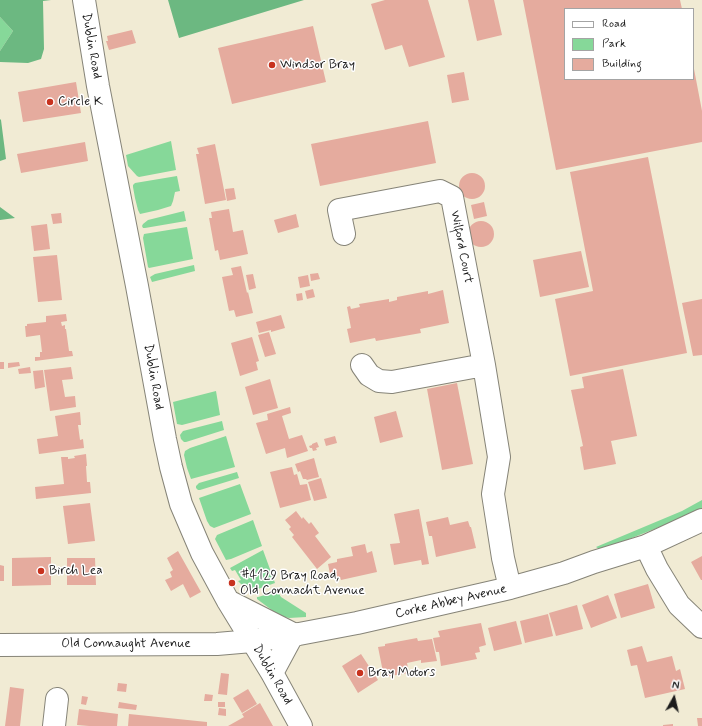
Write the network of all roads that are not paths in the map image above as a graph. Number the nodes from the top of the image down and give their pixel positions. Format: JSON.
{"nodes":[{"id":1,"x":84,"y":0,"type":"edge"},
{"id":2,"x":344,"y":234,"type":"dead end"},
{"id":3,"x":362,"y":365,"type":"dead end"},
{"id":4,"x":484,"y":365,"type":"junction"},
{"id":5,"x":702,"y":520,"type":"edge"},
{"id":6,"x":646,"y":546,"type":"junction"},
{"id":7,"x":510,"y":588,"type":"junction"},
{"id":8,"x":228,"y":601,"type":"junction"},
{"id":9,"x":702,"y":627,"type":"edge"},
{"id":10,"x":293,"y":634,"type":"junction"},
{"id":11,"x":252,"y":641,"type":"junction"},
{"id":12,"x":0,"y":645,"type":"edge"},
{"id":13,"x":272,"y":673,"type":"junction"},
{"id":14,"x":57,"y":699,"type":"dead end"},
{"id":15,"x":54,"y":726,"type":"edge"},
{"id":16,"x":301,"y":726,"type":"edge"}],
"edges":[{"from":1,"to":8,"type":"street","name":"Dublin Road"},
{"from":2,"to":4,"type":"street","name":"Wilford Court"},
{"from":3,"to":4,"type":"street"},
{"from":4,"to":7,"type":"street","name":"Wilford Court"},
{"from":5,"to":6,"type":"street","name":"Corke Abbey Avenue"},
{"from":6,"to":7,"type":"street","name":"Corke Abbey Avenue"},
{"from":6,"to":9,"type":"street"},
{"from":7,"to":10,"type":"street","name":"Corke Abbey Avenue"},
{"from":8,"to":10,"type":"street"},
{"from":8,"to":11,"type":"street","name":"Dublin Road"},
{"from":10,"to":11,"type":"street","name":"Corke Abbey Avenue"},
{"from":10,"to":13,"type":"street"},
{"from":11,"to":12,"type":"street","name":"Old Connaught Avenue"},
{"from":11,"to":13,"type":"street","name":"Dublin Road"},
{"from":13,"to":16,"type":"street","name":"Dublin Road"},
{"from":14,"to":15,"type":"street"}]}
